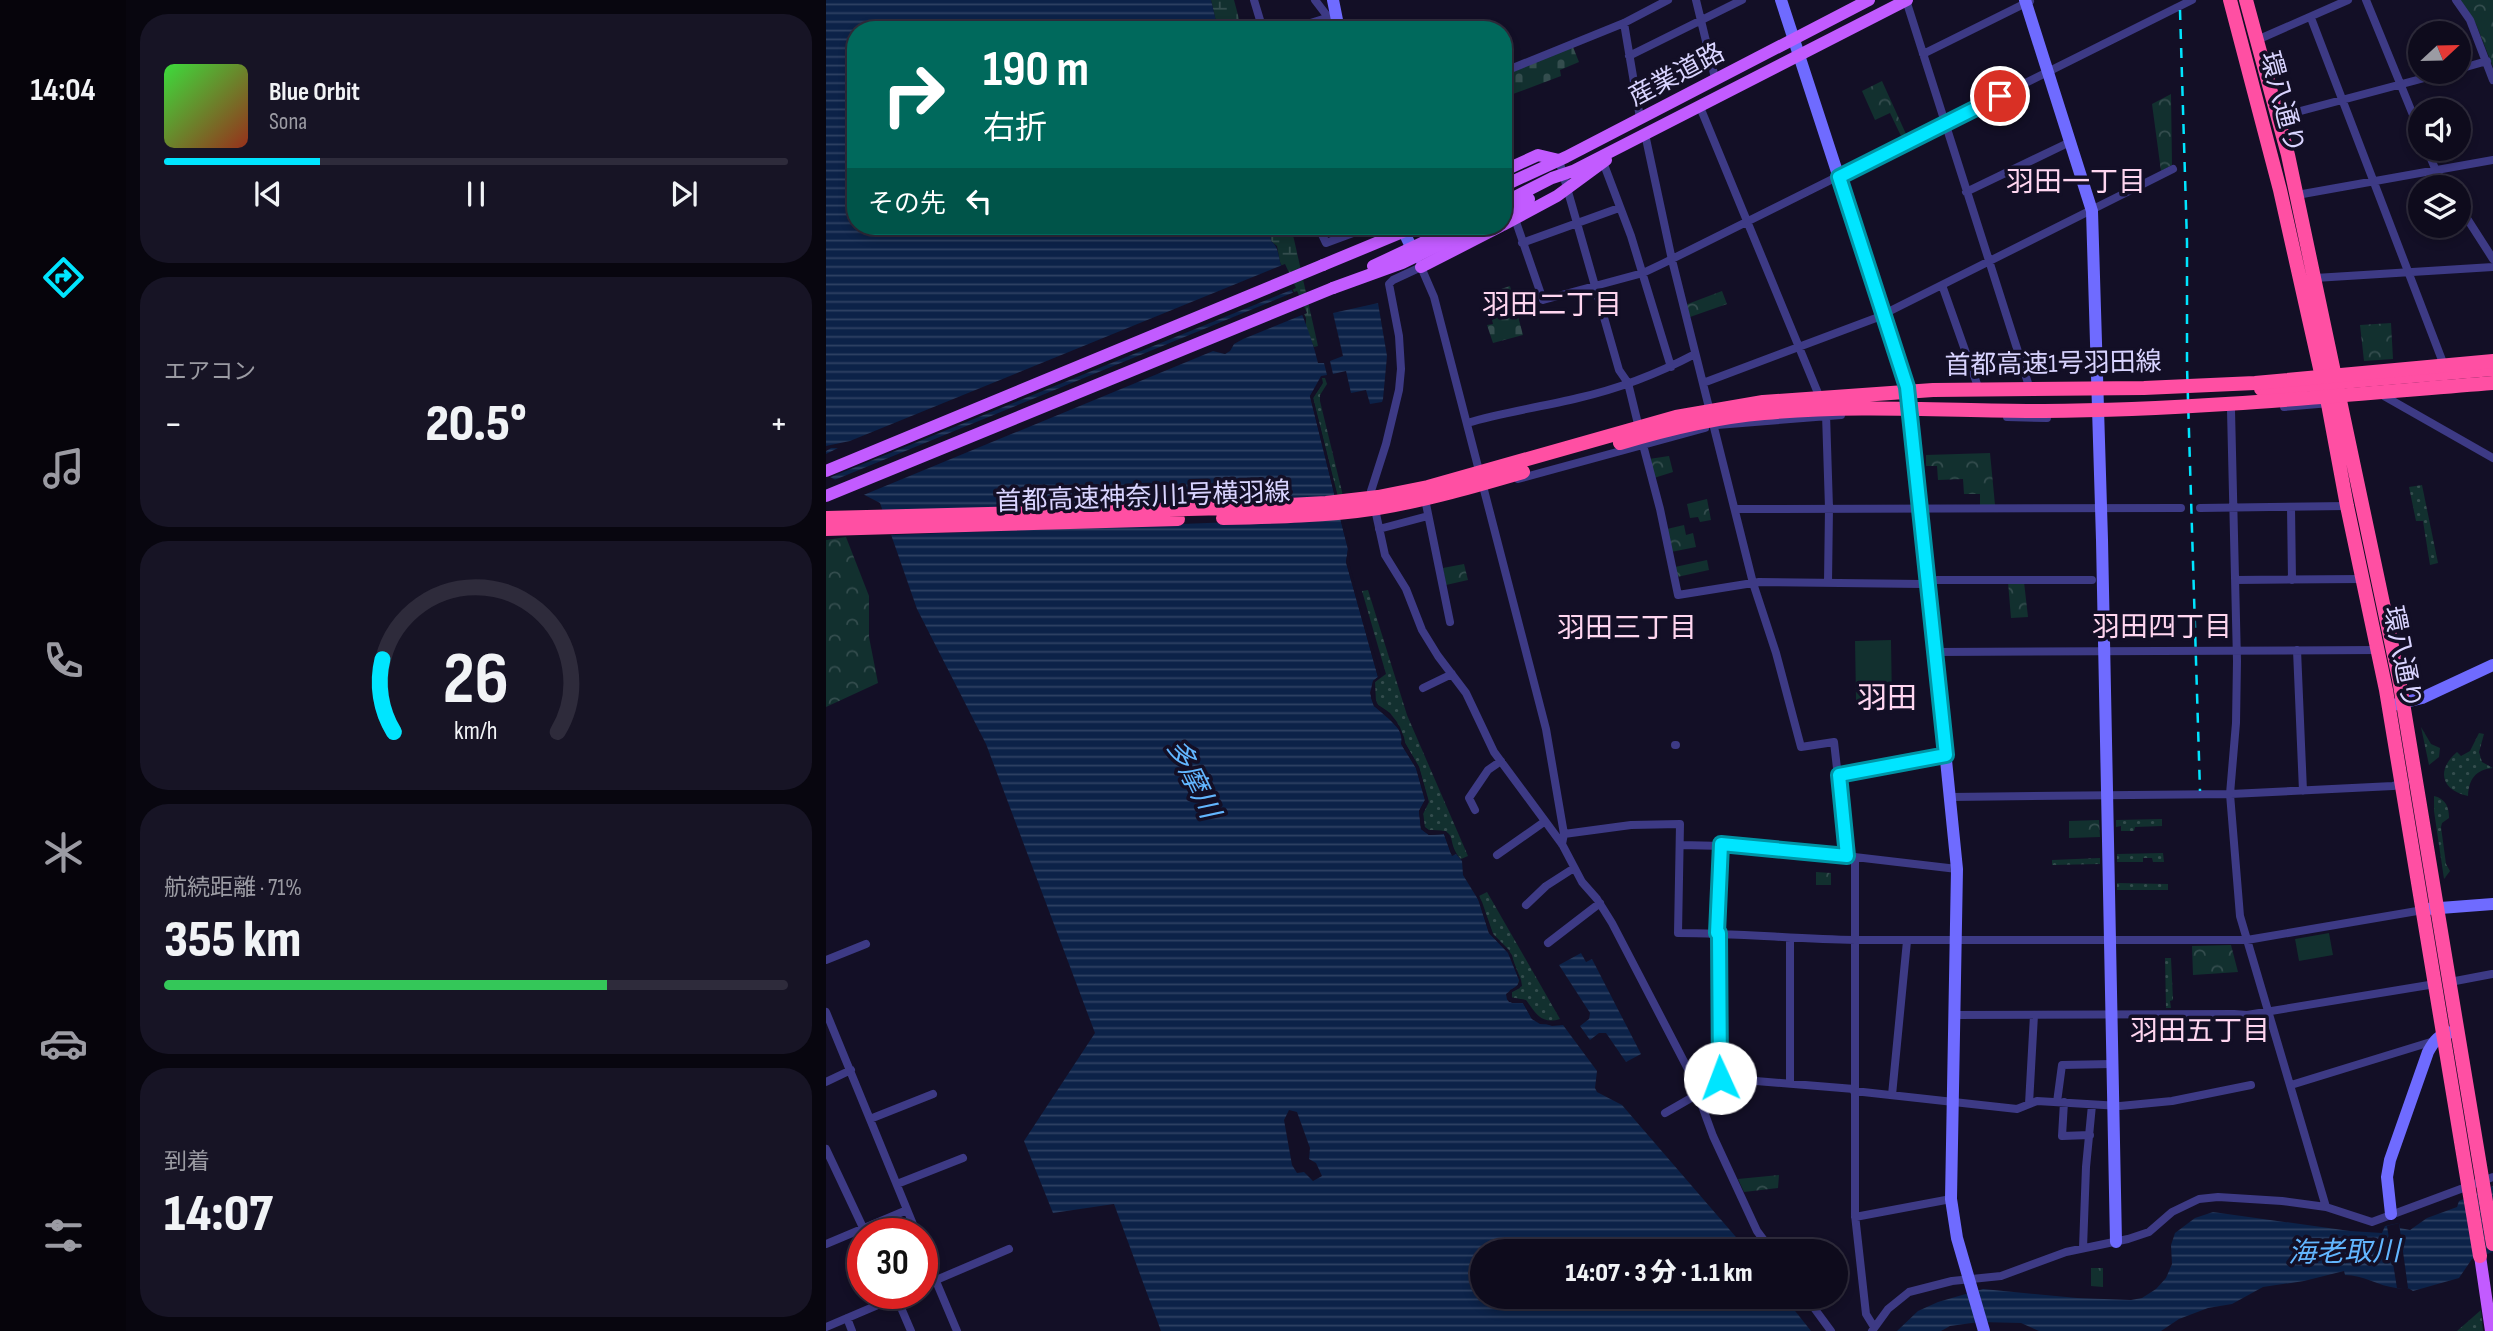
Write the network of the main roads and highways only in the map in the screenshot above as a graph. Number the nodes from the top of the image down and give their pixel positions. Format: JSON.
{"nodes":[{"id":1,"x":1869,"y":0,"type":"edge"},
{"id":2,"x":1907,"y":0,"type":"edge"},
{"id":3,"x":2230,"y":0,"type":"edge"},
{"id":4,"x":2246,"y":0,"type":"edge"},
{"id":5,"x":1618,"y":148,"type":"junction"},
{"id":6,"x":1559,"y":160,"type":"junction"},
{"id":7,"x":1512,"y":167,"type":"edge"},
{"id":8,"x":1564,"y":175,"type":"junction"},
{"id":9,"x":1512,"y":182,"type":"edge"},
{"id":10,"x":1512,"y":198,"type":"edge"},
{"id":11,"x":1512,"y":216,"type":"edge"},
{"id":12,"x":1512,"y":218,"type":"edge"},
{"id":13,"x":1395,"y":235,"type":"edge"},
{"id":14,"x":1439,"y":235,"type":"edge"},
{"id":15,"x":1461,"y":235,"type":"edge"},
{"id":16,"x":1480,"y":235,"type":"edge"},
{"id":17,"x":1421,"y":267,"type":"road end"},
{"id":18,"x":1333,"y":288,"type":"junction"},
{"id":19,"x":2493,"y":362,"type":"edge"},
{"id":20,"x":2493,"y":369,"type":"edge"},
{"id":21,"x":2493,"y":376,"type":"edge"},
{"id":22,"x":2493,"y":384,"type":"edge"},
{"id":23,"x":2331,"y":387,"type":"junction"},
{"id":24,"x":1933,"y":390,"type":"junction"},
{"id":25,"x":2256,"y":393,"type":"junction"},
{"id":26,"x":1934,"y":407,"type":"junction"},
{"id":27,"x":826,"y":471,"type":"edge"},
{"id":28,"x":1457,"y":485,"type":"junction"},
{"id":29,"x":826,"y":496,"type":"edge"},
{"id":30,"x":826,"y":518,"type":"edge"},
{"id":31,"x":882,"y":527,"type":"junction"},
{"id":32,"x":826,"y":529,"type":"edge"},
{"id":33,"x":826,"y":536,"type":"edge"},
{"id":34,"x":2396,"y":704,"type":"junction"},
{"id":35,"x":2430,"y":909,"type":"junction"},
{"id":36,"x":2480,"y":1185,"type":"edge"},
{"id":37,"x":2493,"y":1244,"type":"edge"},
{"id":38,"x":2480,"y":1256,"type":"joint"},
{"id":39,"x":2491,"y":1331,"type":"edge"}],
"edges":[{"from":1,"to":6,"type":"main road","name":"産業道路"},
{"from":2,"to":5,"type":"main road","name":"産業道路"},
{"from":3,"to":23,"type":"highway","name":"環八通り"},
{"from":4,"to":23,"type":"highway","name":"環八通り"},
{"from":5,"to":8,"type":"main road","name":"産業道路"},
{"from":5,"to":12,"type":"main road"},
{"from":6,"to":7,"type":"main road"},
{"from":6,"to":9,"type":"main road","name":"産業道路"},
{"from":8,"to":10,"type":"main road","name":"産業道路"},
{"from":8,"to":11,"type":"main road","name":"産業道路"},
{"from":13,"to":27,"type":"main road","bridge":true},
{"from":14,"to":18,"type":"main road","bridge":true},
{"from":15,"to":18,"type":"main road","bridge":true},
{"from":16,"to":17,"type":"main road"},
{"from":18,"to":29,"type":"main road"},
{"from":19,"to":24,"type":"highway","name":"首都高速1号羽田線","bridge":true},
{"from":20,"to":23,"type":"highway"},
{"from":21,"to":23,"type":"highway"},
{"from":22,"to":26,"type":"highway","name":"首都高速1号羽田線","bridge":true},
{"from":23,"to":25,"type":"highway"},
{"from":23,"to":34,"type":"highway","name":"環八通り"},
{"from":23,"to":34,"type":"highway","name":"環八通り"},
{"from":24,"to":25,"type":"highway","bridge":true},
{"from":24,"to":28,"type":"highway","name":"首都高速1号羽田線","bridge":true},
{"from":25,"to":26,"type":"highway","bridge":true},
{"from":26,"to":28,"type":"highway","name":"首都高速1号羽田線","bridge":true},
{"from":28,"to":30,"type":"highway","name":"首都高速神奈川1号横羽線","bridge":true},
{"from":28,"to":31,"type":"highway","name":"首都高速神奈川1号横羽線","bridge":true},
{"from":31,"to":32,"type":"highway","name":"首都高速神奈川1号横羽線","bridge":true},
{"from":31,"to":33,"type":"highway","bridge":true},
{"from":34,"to":35,"type":"highway","name":"環八通り"},
{"from":34,"to":35,"type":"highway","name":"環八通り"},
{"from":35,"to":36,"type":"highway","name":"環八通り"},
{"from":36,"to":37,"type":"highway","name":"環八通り"},
{"from":36,"to":38,"type":"highway","name":"環八通り"},
{"from":38,"to":39,"type":"main road","name":"環八通り"}]}
